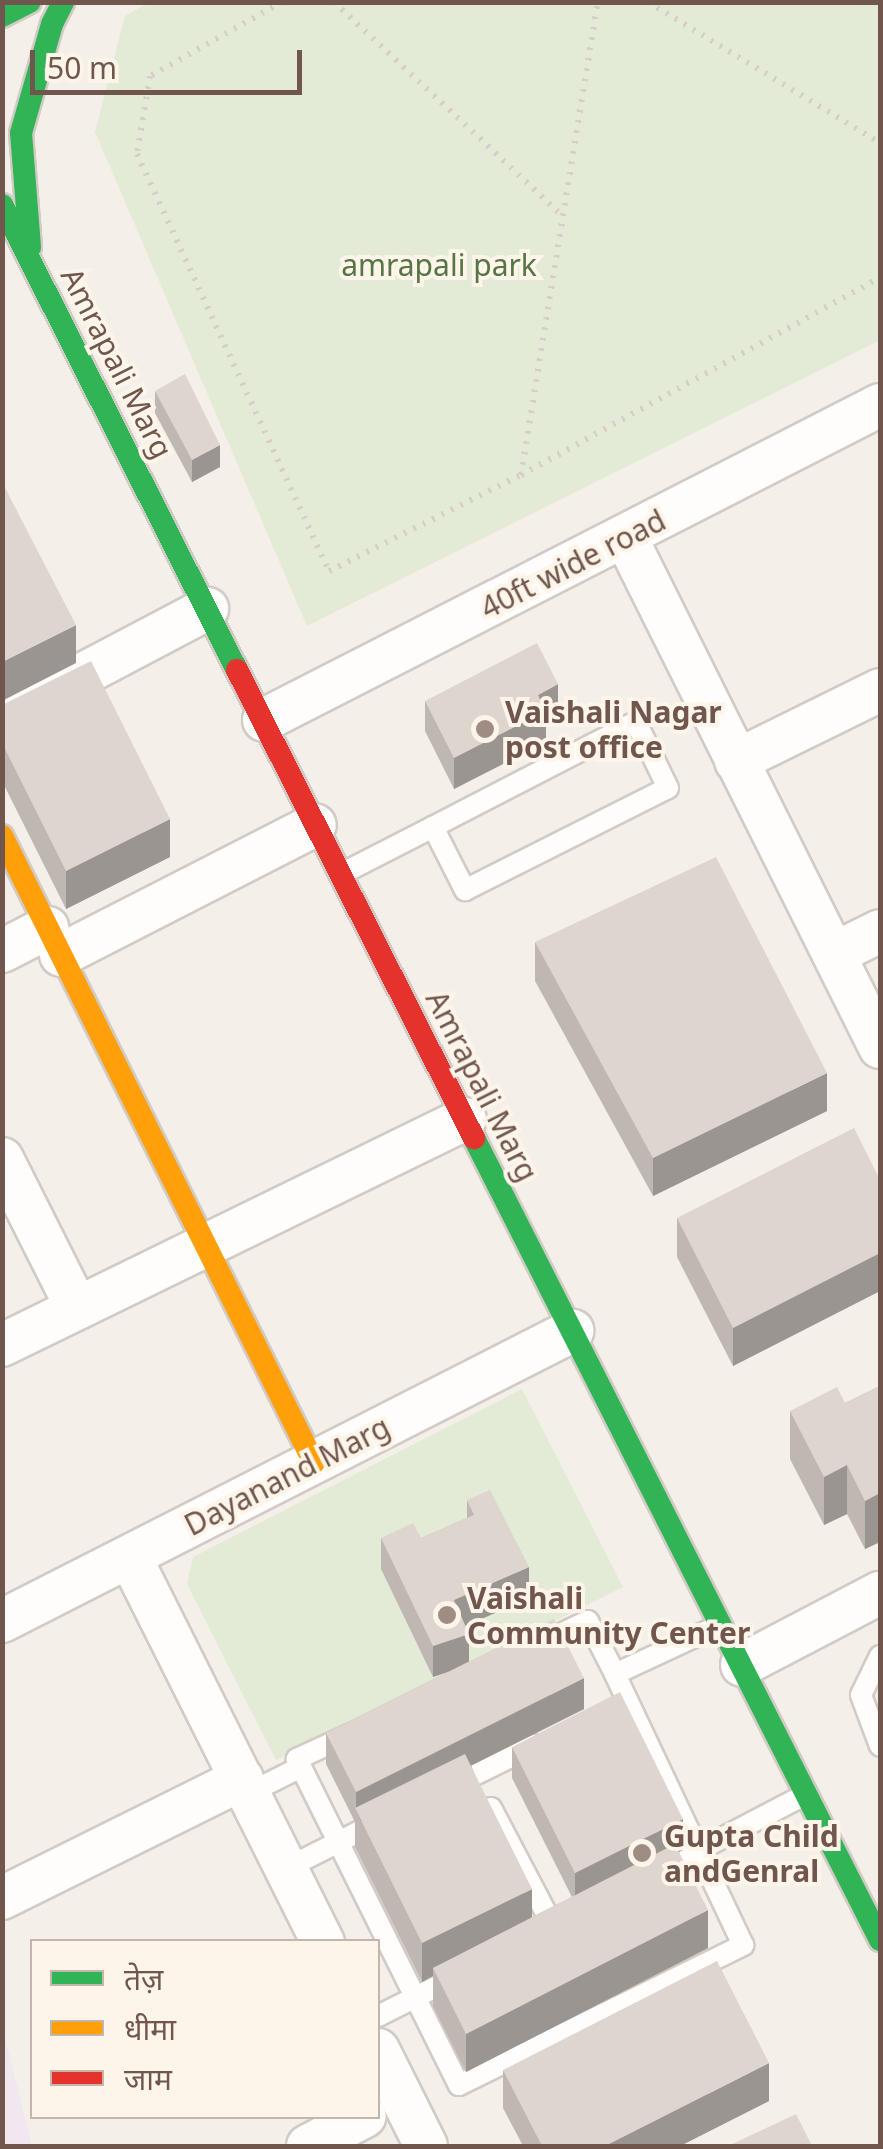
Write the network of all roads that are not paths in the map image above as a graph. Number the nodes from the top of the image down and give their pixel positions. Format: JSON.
{"nodes":[{"id":1,"x":30,"y":2,"type":"edge"},
{"id":2,"x":63,"y":2,"type":"edge"},
{"id":3,"x":2,"y":16,"type":"edge"},
{"id":4,"x":2,"y":205,"type":"edge"},
{"id":5,"x":2,"y":240,"type":"edge"},
{"id":6,"x":31,"y":260,"type":"junction"},
{"id":7,"x":880,"y":405,"type":"edge"},
{"id":8,"x":626,"y":538,"type":"junction"},
{"id":9,"x":208,"y":609,"type":"junction"},
{"id":10,"x":880,"y":690,"type":"edge"},
{"id":11,"x":2,"y":717,"type":"edge"},
{"id":12,"x":264,"y":720,"type":"junction"},
{"id":13,"x":736,"y":761,"type":"junction"},
{"id":14,"x":315,"y":826,"type":"junction"},
{"id":15,"x":433,"y":828,"type":"junction"},
{"id":16,"x":2,"y":836,"type":"edge"},
{"id":17,"x":341,"y":874,"type":"junction"},
{"id":18,"x":880,"y":931,"type":"edge"},
{"id":19,"x":54,"y":941,"type":"junction"},
{"id":20,"x":2,"y":951,"type":"edge"},
{"id":21,"x":834,"y":954,"type":"junction"},
{"id":22,"x":880,"y":1046,"type":"edge"},
{"id":23,"x":464,"y":1119,"type":"junction"},
{"id":24,"x":2,"y":1159,"type":"edge"},
{"id":25,"x":208,"y":1244,"type":"junction"},
{"id":26,"x":76,"y":1306,"type":"junction"},
{"id":27,"x":572,"y":1331,"type":"junction"},
{"id":28,"x":2,"y":1345,"type":"edge"},
{"id":29,"x":314,"y":1463,"type":"junction"},
{"id":30,"x":130,"y":1557,"type":"junction"},
{"id":31,"x":880,"y":1593,"type":"edge"},
{"id":32,"x":2,"y":1621,"type":"edge"},
{"id":33,"x":720,"y":1624,"type":"junction"},
{"id":34,"x":520,"y":1654,"type":"edge"},
{"id":35,"x":880,"y":1656,"type":"edge"},
{"id":36,"x":742,"y":1665,"type":"junction"},
{"id":37,"x":615,"y":1674,"type":"junction"},
{"id":38,"x":366,"y":1726,"type":"edge"},
{"id":39,"x":559,"y":1733,"type":"edge"},
{"id":40,"x":880,"y":1746,"type":"edge"},
{"id":41,"x":301,"y":1767,"type":"junction"},
{"id":42,"x":474,"y":1775,"type":"junction"},
{"id":43,"x":246,"y":1786,"type":"junction"},
{"id":44,"x":440,"y":1792,"type":"edge"},
{"id":45,"x":806,"y":1794,"type":"junction"},
{"id":46,"x":406,"y":1808,"type":"edge"},
{"id":47,"x":338,"y":1842,"type":"junction"},
{"id":48,"x":698,"y":1850,"type":"junction"},
{"id":49,"x":286,"y":1868,"type":"junction"},
{"id":50,"x":634,"y":1884,"type":"edge"},
{"id":51,"x":2,"y":1898,"type":"edge"},
{"id":52,"x":553,"y":1926,"type":"edge"},
{"id":53,"x":322,"y":1939,"type":"edge"},
{"id":54,"x":880,"y":1940,"type":"edge"},
{"id":55,"x":467,"y":1971,"type":"edge"},
{"id":56,"x":415,"y":1998,"type":"junction"},
{"id":57,"x":380,"y":2015,"type":"edge"},
{"id":58,"x":381,"y":2108,"type":"edge"},
{"id":59,"x":360,"y":2119,"type":"edge"},
{"id":60,"x":308,"y":2146,"type":"edge"},
{"id":61,"x":426,"y":2146,"type":"edge"}],
"edges":[{"from":1,"to":3,"type":"street"},
{"from":2,"to":6,"type":"street"},
{"from":4,"to":6,"type":"street","name":"Amrapali Marg"},
{"from":5,"to":6,"type":"street"},
{"from":6,"to":9,"type":"street","name":"Amrapali Marg"},
{"from":7,"to":8,"type":"street","name":"40ft wide road"},
{"from":8,"to":12,"type":"street","name":"40ft wide road"},
{"from":8,"to":13,"type":"street"},
{"from":9,"to":11,"type":"street"},
{"from":9,"to":12,"type":"street","name":"Amrapali Marg"},
{"from":10,"to":13,"type":"street"},
{"from":12,"to":14,"type":"street","name":"Amrapali Marg"},
{"from":13,"to":21,"type":"street"},
{"from":14,"to":17,"type":"street","name":"Amrapali Marg"},
{"from":14,"to":19,"type":"street"},
{"from":15,"to":15,"type":"lane"},
{"from":15,"to":17,"type":"lane"},
{"from":16,"to":19,"type":"street"},
{"from":17,"to":23,"type":"street","name":"Amrapali Marg"},
{"from":18,"to":21,"type":"street"},
{"from":19,"to":20,"type":"street"},
{"from":19,"to":25,"type":"street"},
{"from":21,"to":22,"type":"street"},
{"from":23,"to":25,"type":"street"},
{"from":23,"to":27,"type":"street","name":"Amrapali Marg"},
{"from":24,"to":26,"type":"street"},
{"from":25,"to":26,"type":"street"},
{"from":25,"to":29,"type":"street"},
{"from":26,"to":28,"type":"street"},
{"from":27,"to":29,"type":"street","name":"Dayanand Marg"},
{"from":27,"to":33,"type":"street","name":"Amrapali Marg"},
{"from":29,"to":30,"type":"street","name":"Dayanand Marg"},
{"from":30,"to":32,"type":"street","name":"Dayanand Marg"},
{"from":30,"to":43,"type":"street"},
{"from":31,"to":36,"type":"street"},
{"from":33,"to":36,"type":"street","name":"Amrapali Marg"},
{"from":33,"to":37,"type":"lane"},
{"from":34,"to":37,"type":"lane"},
{"from":35,"to":40,"type":"lane"},
{"from":36,"to":45,"type":"street","name":"Amrapali Marg"},
{"from":37,"to":48,"type":"lane"},
{"from":38,"to":41,"type":"lane"},
{"from":39,"to":42,"type":"lane"},
{"from":41,"to":43,"type":"lane"},
{"from":41,"to":47,"type":"lane"},
{"from":42,"to":44,"type":"lane"},
{"from":42,"to":52,"type":"lane"},
{"from":43,"to":49,"type":"street"},
{"from":43,"to":51,"type":"street"},
{"from":45,"to":48,"type":"lane"},
{"from":45,"to":54,"type":"street","name":"Amrapali Marg"},
{"from":46,"to":47,"type":"lane"},
{"from":47,"to":49,"type":"lane"},
{"from":47,"to":56,"type":"lane"},
{"from":48,"to":50,"type":"lane"},
{"from":48,"to":56,"type":"lane"},
{"from":49,"to":53,"type":"street"},
{"from":55,"to":56,"type":"lane"},
{"from":56,"to":57,"type":"lane"},
{"from":58,"to":61,"type":"street"},
{"from":59,"to":60,"type":"street"}]}
